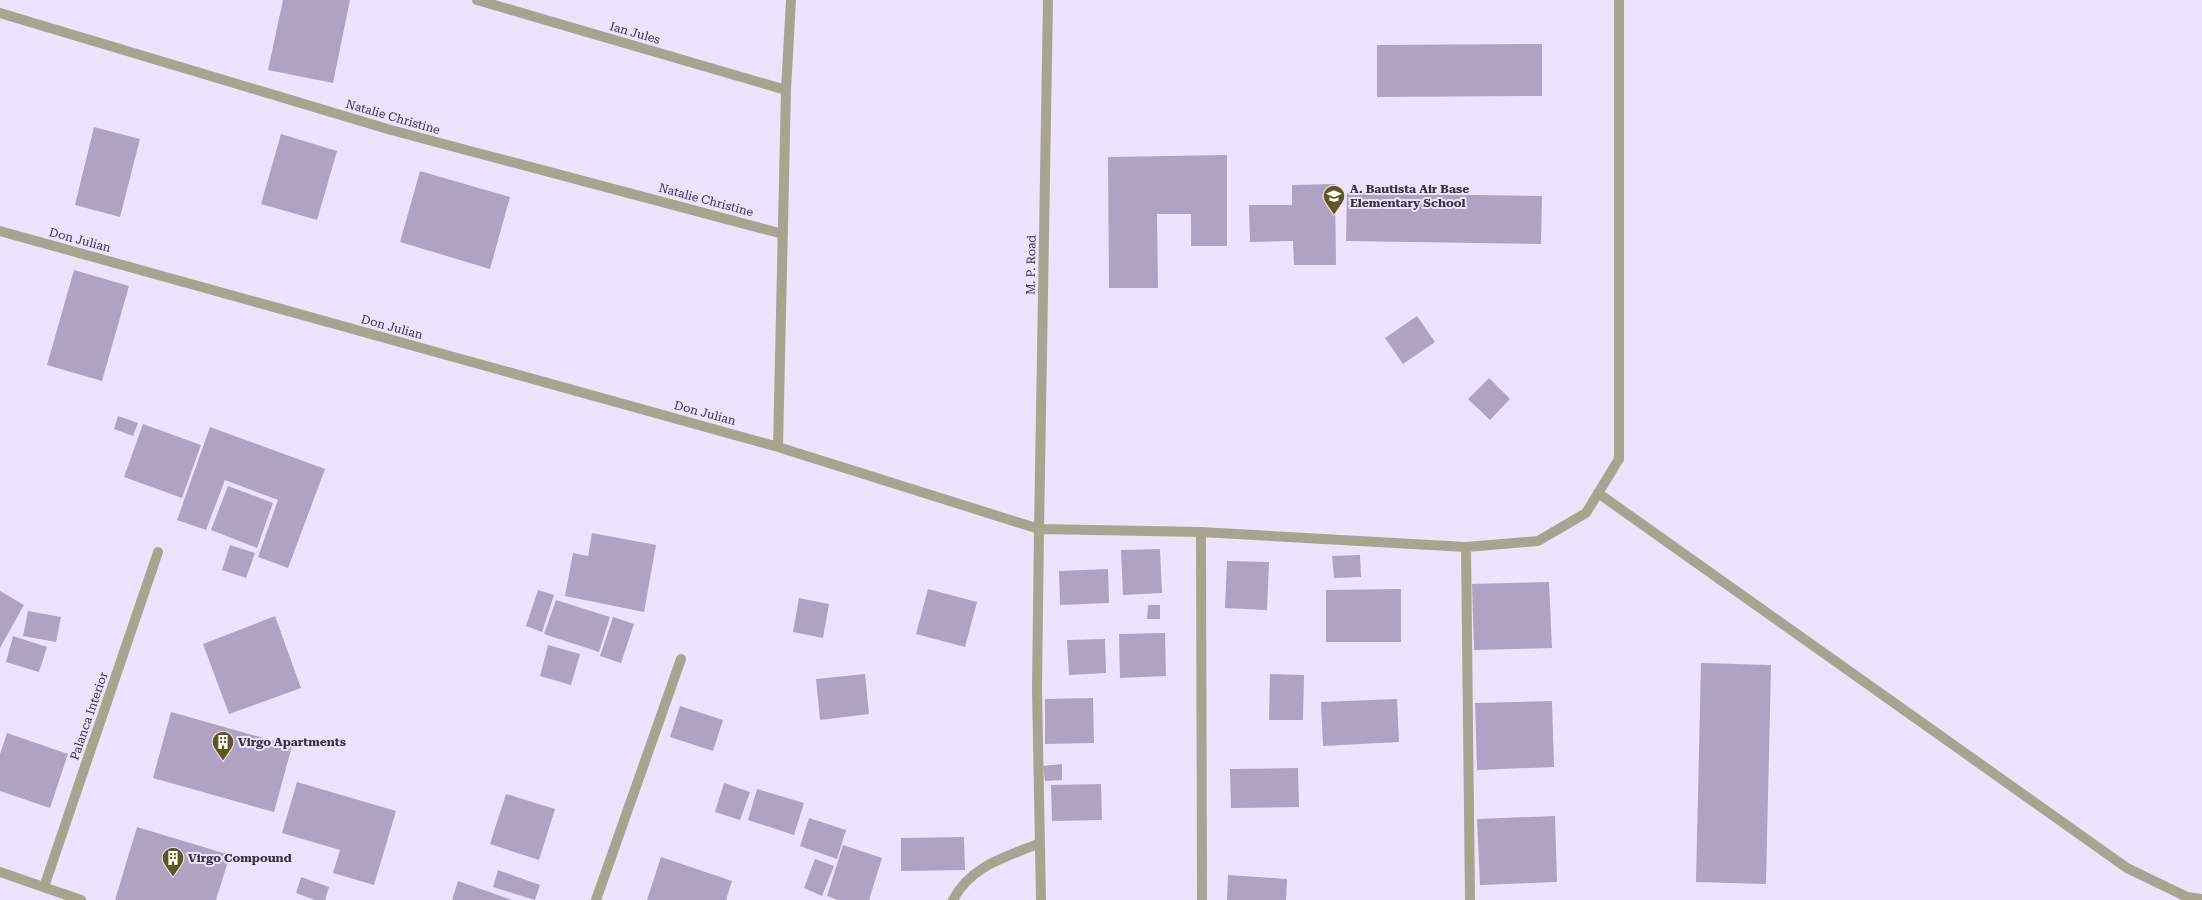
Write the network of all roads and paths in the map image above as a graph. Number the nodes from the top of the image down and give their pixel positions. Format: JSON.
{"nodes":[{"id":1,"x":477,"y":0,"type":"edge"},
{"id":2,"x":791,"y":0,"type":"edge"},
{"id":3,"x":1048,"y":0,"type":"edge"},
{"id":4,"x":1619,"y":0,"type":"edge"},
{"id":5,"x":0,"y":13,"type":"edge"},
{"id":6,"x":786,"y":90,"type":"junction"},
{"id":7,"x":0,"y":232,"type":"edge"},
{"id":8,"x":783,"y":234,"type":"junction"},
{"id":9,"x":778,"y":447,"type":"junction"},
{"id":10,"x":1598,"y":493,"type":"junction"},
{"id":11,"x":1039,"y":530,"type":"junction"},
{"id":12,"x":1201,"y":532,"type":"junction"},
{"id":13,"x":1466,"y":547,"type":"junction"},
{"id":14,"x":158,"y":552,"type":"dead end"},
{"id":15,"x":681,"y":659,"type":"dead end"},
{"id":16,"x":1040,"y":843,"type":"junction"},
{"id":17,"x":0,"y":872,"type":"edge"},
{"id":18,"x":44,"y":887,"type":"junction"},
{"id":19,"x":2202,"y":899,"type":"edge"},
{"id":20,"x":80,"y":900,"type":"edge"},
{"id":21,"x":596,"y":900,"type":"edge"},
{"id":22,"x":953,"y":900,"type":"edge"},
{"id":23,"x":1041,"y":900,"type":"edge"},
{"id":24,"x":1202,"y":900,"type":"edge"},
{"id":25,"x":1470,"y":900,"type":"edge"}],
"edges":[{"from":1,"to":6,"type":"street","name":"Ian Jules"},
{"from":2,"to":6,"type":"street"},
{"from":3,"to":11,"type":"street","name":"M. P. Road"},
{"from":4,"to":10,"type":"street","name":"Don Julian"},
{"from":5,"to":8,"type":"street","name":"Natalie Christine"},
{"from":6,"to":8,"type":"street"},
{"from":7,"to":9,"type":"street","name":"Don Julian"},
{"from":8,"to":9,"type":"street"},
{"from":9,"to":11,"type":"street","name":"Don Julian"},
{"from":10,"to":13,"type":"street","name":"Don Julian"},
{"from":10,"to":19,"type":"street"},
{"from":11,"to":12,"type":"street","name":"Don Julian"},
{"from":11,"to":16,"type":"street","name":"M. P. Road"},
{"from":12,"to":13,"type":"street","name":"Don Julian"},
{"from":12,"to":24,"type":"street"},
{"from":13,"to":25,"type":"street"},
{"from":14,"to":18,"type":"street","name":"Palanca Interior"},
{"from":15,"to":21,"type":"street"},
{"from":16,"to":22,"type":"street"},
{"from":16,"to":23,"type":"street","name":"M. P. Road"},
{"from":17,"to":18,"type":"street"},
{"from":18,"to":20,"type":"street"}]}
